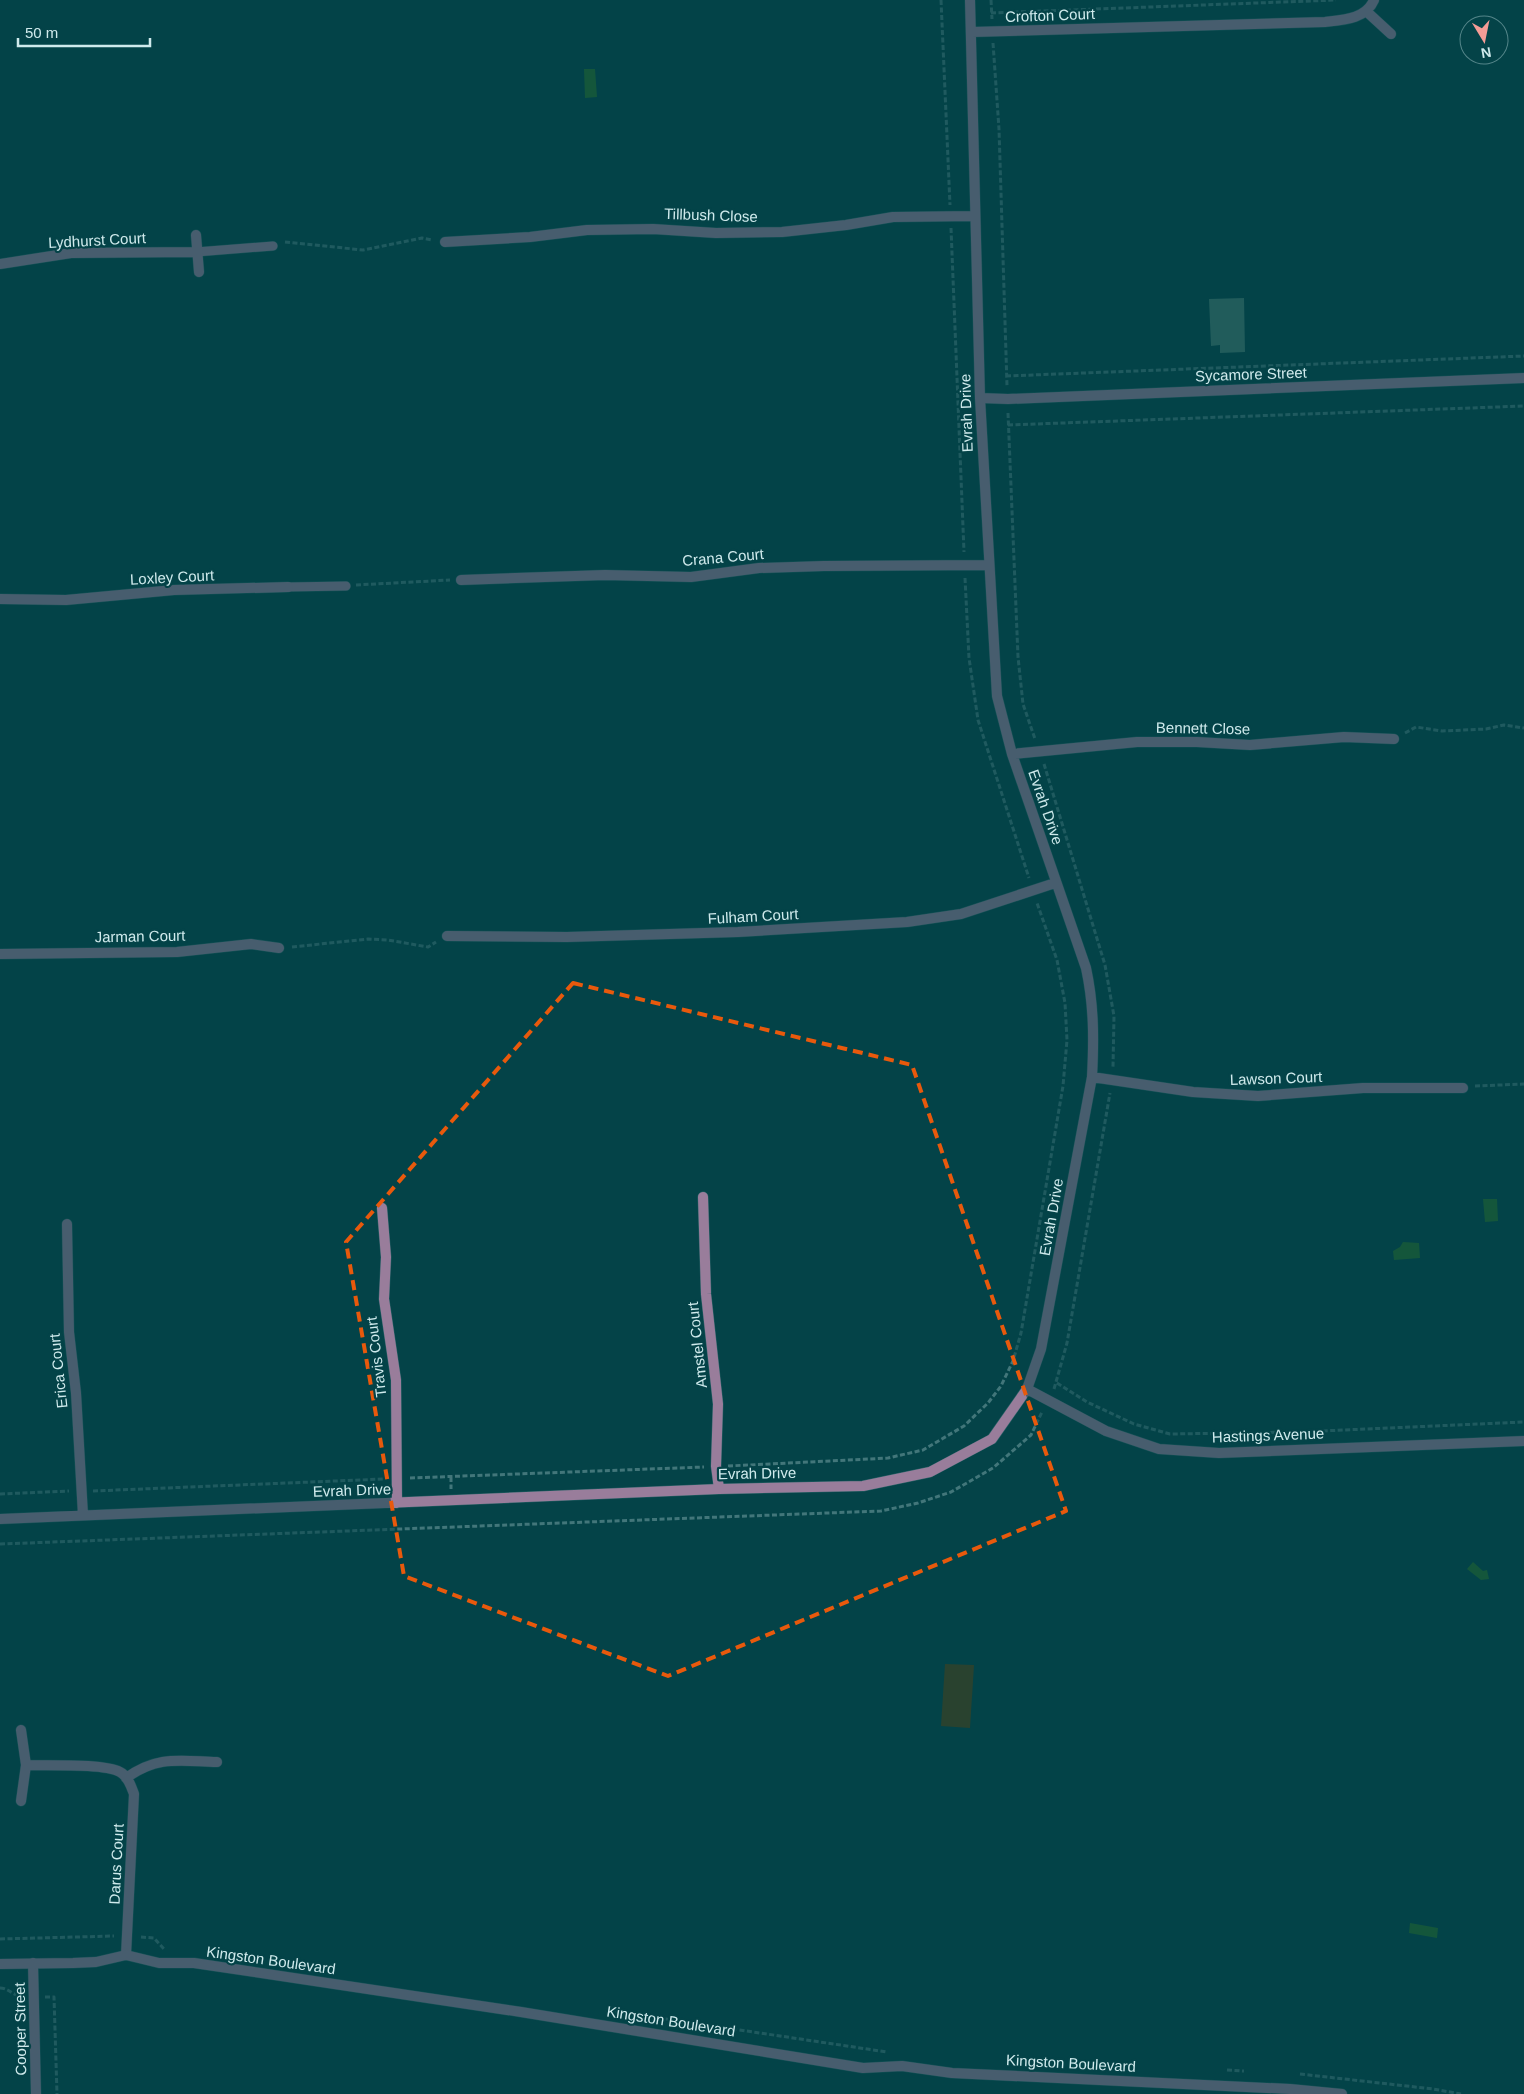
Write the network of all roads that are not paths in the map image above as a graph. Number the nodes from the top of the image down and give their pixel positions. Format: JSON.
{"nodes":[{"id":1,"x":970,"y":0,"type":"edge"},
{"id":2,"x":1374,"y":0,"type":"edge"},
{"id":3,"x":1366,"y":11,"type":"junction"},
{"id":4,"x":972,"y":32,"type":"junction"},
{"id":5,"x":1391,"y":34,"type":"dead end"},
{"id":6,"x":975,"y":216,"type":"junction"},
{"id":7,"x":196,"y":236,"type":"dead end"},
{"id":8,"x":445,"y":242,"type":"road end"},
{"id":9,"x":273,"y":246,"type":"road end"},
{"id":10,"x":196,"y":252,"type":"junction"},
{"id":11,"x":0,"y":264,"type":"edge"},
{"id":12,"x":199,"y":272,"type":"dead end"},
{"id":13,"x":1524,"y":378,"type":"edge"},
{"id":14,"x":980,"y":398,"type":"junction"},
{"id":15,"x":988,"y":565,"type":"junction"},
{"id":16,"x":461,"y":580,"type":"road end"},
{"id":17,"x":346,"y":586,"type":"road end"},
{"id":18,"x":288,"y":587,"type":"joint"},
{"id":19,"x":0,"y":599,"type":"edge"},
{"id":20,"x":1394,"y":739,"type":"road end"},
{"id":21,"x":1012,"y":754,"type":"junction"},
{"id":22,"x":1055,"y":883,"type":"junction"},
{"id":23,"x":447,"y":936,"type":"road end"},
{"id":24,"x":279,"y":948,"type":"road end"},
{"id":25,"x":0,"y":954,"type":"edge"},
{"id":26,"x":1092,"y":1077,"type":"junction"},
{"id":27,"x":1463,"y":1088,"type":"road end"},
{"id":28,"x":703,"y":1197,"type":"dead end"},
{"id":29,"x":382,"y":1208,"type":"dead end"},
{"id":30,"x":67,"y":1224,"type":"dead end"},
{"id":31,"x":1027,"y":1389,"type":"junction"},
{"id":32,"x":1524,"y":1441,"type":"edge"},
{"id":33,"x":719,"y":1489,"type":"junction"},
{"id":34,"x":398,"y":1503,"type":"junction"},
{"id":35,"x":84,"y":1515,"type":"junction"},
{"id":36,"x":0,"y":1519,"type":"edge"},
{"id":37,"x":21,"y":1730,"type":"dead end"},
{"id":38,"x":217,"y":1762,"type":"dead end"},
{"id":39,"x":26,"y":1765,"type":"junction"},
{"id":40,"x":126,"y":1778,"type":"junction"},
{"id":41,"x":21,"y":1801,"type":"dead end"},
{"id":42,"x":126,"y":1955,"type":"junction"},
{"id":43,"x":0,"y":1964,"type":"edge"},
{"id":44,"x":33,"y":1964,"type":"junction"},
{"id":45,"x":36,"y":2094,"type":"edge"},
{"id":46,"x":1342,"y":2094,"type":"edge"}],
"edges":[{"from":1,"to":4,"type":"street","name":"Evrah Drive"},
{"from":2,"to":3,"type":"street"},
{"from":3,"to":4,"type":"street","name":"Crofton Court"},
{"from":3,"to":5,"type":"street"},
{"from":4,"to":6,"type":"street","name":"Evrah Drive"},
{"from":6,"to":8,"type":"street","name":"Tillbush Close"},
{"from":6,"to":14,"type":"street","name":"Evrah Drive"},
{"from":7,"to":10,"type":"street"},
{"from":9,"to":10,"type":"lane","name":"Lydhurst Court"},
{"from":10,"to":11,"type":"street","name":"Lydhurst Court"},
{"from":10,"to":12,"type":"street"},
{"from":13,"to":14,"type":"street","name":"Sycamore Street"},
{"from":14,"to":15,"type":"street","name":"Evrah Drive"},
{"from":15,"to":16,"type":"street","name":"Crana Court"},
{"from":15,"to":21,"type":"street","name":"Evrah Drive"},
{"from":17,"to":18,"type":"lane","name":"Loxley Court"},
{"from":18,"to":19,"type":"street","name":"Loxley Court"},
{"from":20,"to":21,"type":"street","name":"Bennett Close"},
{"from":21,"to":22,"type":"street","name":"Evrah Drive"},
{"from":22,"to":23,"type":"street","name":"Fulham Court"},
{"from":22,"to":26,"type":"street","name":"Evrah Drive"},
{"from":24,"to":25,"type":"street","name":"Jarman Court"},
{"from":26,"to":27,"type":"street","name":"Lawson Court"},
{"from":26,"to":31,"type":"street","name":"Evrah Drive"},
{"from":28,"to":33,"type":"street","name":"Amstel Court"},
{"from":29,"to":34,"type":"street","name":"Travis Court"},
{"from":30,"to":35,"type":"street","name":"Erica Court"},
{"from":31,"to":32,"type":"street","name":"Hastings Avenue"},
{"from":31,"to":33,"type":"street","name":"Evrah Drive"},
{"from":33,"to":34,"type":"street","name":"Evrah Drive"},
{"from":34,"to":35,"type":"street","name":"Evrah Drive"},
{"from":35,"to":36,"type":"street","name":"Evrah Drive"},
{"from":37,"to":39,"type":"street"},
{"from":38,"to":40,"type":"street"},
{"from":39,"to":40,"type":"street"},
{"from":39,"to":41,"type":"street"},
{"from":40,"to":42,"type":"street","name":"Darus Court"},
{"from":42,"to":44,"type":"street","name":"Kingston Boulevard"},
{"from":42,"to":46,"type":"street","name":"Kingston Boulevard"},
{"from":43,"to":44,"type":"street","name":"Kingston Boulevard"},
{"from":44,"to":45,"type":"street","name":"Cooper Street"}]}
